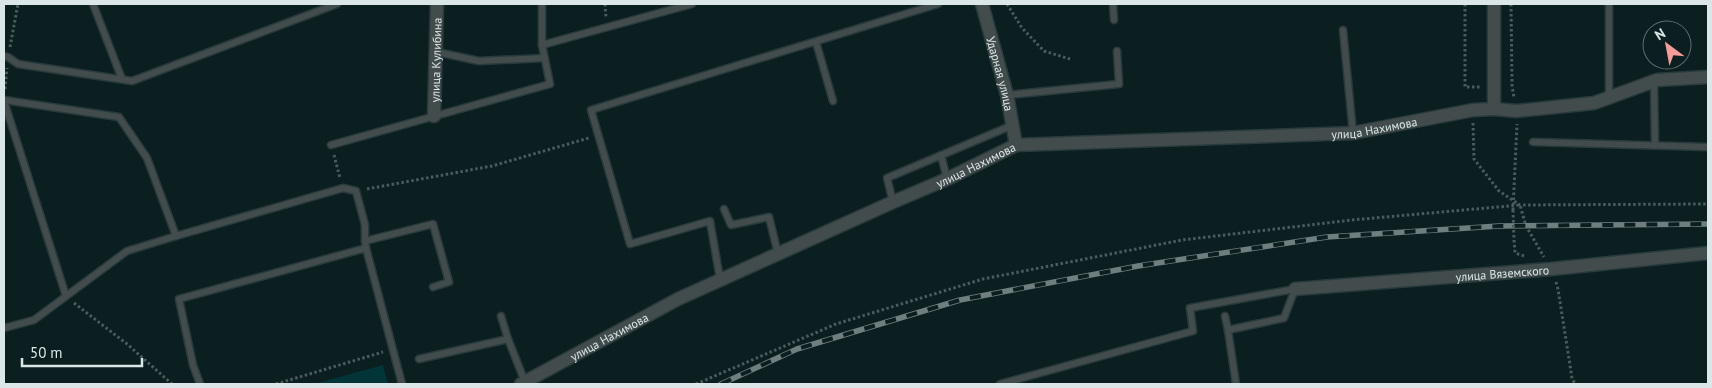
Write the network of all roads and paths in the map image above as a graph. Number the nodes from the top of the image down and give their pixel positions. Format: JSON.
{"nodes":[{"id":1,"x":93,"y":4,"type":"edge"},
{"id":2,"x":337,"y":4,"type":"edge"},
{"id":3,"x":437,"y":4,"type":"edge"},
{"id":4,"x":542,"y":4,"type":"edge"},
{"id":5,"x":692,"y":4,"type":"edge"},
{"id":6,"x":938,"y":4,"type":"edge"},
{"id":7,"x":982,"y":4,"type":"edge"},
{"id":8,"x":1007,"y":4,"type":"edge"},
{"id":9,"x":1112,"y":4,"type":"edge"},
{"id":10,"x":1119,"y":4,"type":"edge"},
{"id":11,"x":1465,"y":4,"type":"edge"},
{"id":12,"x":1494,"y":4,"type":"edge"},
{"id":13,"x":1511,"y":4,"type":"edge"},
{"id":14,"x":1609,"y":4,"type":"edge"},
{"id":15,"x":326,"y":5,"type":"edge"},
{"id":16,"x":1114,"y":20,"type":"dead end"},
{"id":17,"x":1344,"y":30,"type":"dead end"},
{"id":18,"x":816,"y":42,"type":"junction"},
{"id":19,"x":542,"y":45,"type":"junction"},
{"id":20,"x":1117,"y":51,"type":"dead end"},
{"id":21,"x":437,"y":52,"type":"junction"},
{"id":22,"x":4,"y":56,"type":"edge"},
{"id":23,"x":545,"y":58,"type":"junction"},
{"id":24,"x":1070,"y":59,"type":"dead end"},
{"id":25,"x":1708,"y":77,"type":"edge"},
{"id":26,"x":122,"y":79,"type":"junction"},
{"id":27,"x":1654,"y":82,"type":"junction"},
{"id":28,"x":1465,"y":87,"type":"dead end"},
{"id":29,"x":1007,"y":95,"type":"junction"},
{"id":30,"x":1609,"y":98,"type":"junction"},
{"id":31,"x":4,"y":101,"type":"edge"},
{"id":32,"x":833,"y":101,"type":"dead end"},
{"id":33,"x":1494,"y":109,"type":"junction"},
{"id":34,"x":1473,"y":110,"type":"junction"},
{"id":35,"x":1517,"y":111,"type":"junction"},
{"id":36,"x":434,"y":116,"type":"junction"},
{"id":37,"x":1013,"y":125,"type":"junction"},
{"id":38,"x":1353,"y":133,"type":"junction"},
{"id":39,"x":598,"y":135,"type":"junction"},
{"id":40,"x":1533,"y":142,"type":"dead end"},
{"id":41,"x":1016,"y":144,"type":"junction"},
{"id":42,"x":331,"y":145,"type":"joint"},
{"id":43,"x":1655,"y":145,"type":"junction"},
{"id":44,"x":1708,"y":147,"type":"edge"},
{"id":45,"x":941,"y":155,"type":"junction"},
{"id":46,"x":947,"y":179,"type":"junction"},
{"id":47,"x":343,"y":188,"type":"junction"},
{"id":48,"x":356,"y":191,"type":"junction"},
{"id":49,"x":893,"y":202,"type":"junction"},
{"id":50,"x":1708,"y":204,"type":"edge"},
{"id":51,"x":1520,"y":205,"type":"junction"},
{"id":52,"x":724,"y":209,"type":"dead end"},
{"id":53,"x":176,"y":236,"type":"junction"},
{"id":54,"x":366,"y":245,"type":"junction"},
{"id":55,"x":1708,"y":253,"type":"edge"},
{"id":56,"x":778,"y":254,"type":"junction"},
{"id":57,"x":1524,"y":256,"type":"dead end"},
{"id":58,"x":1551,"y":268,"type":"junction"},
{"id":59,"x":720,"y":279,"type":"junction"},
{"id":60,"x":433,"y":287,"type":"dead end"},
{"id":61,"x":1295,"y":289,"type":"junction"},
{"id":62,"x":66,"y":296,"type":"junction"},
{"id":63,"x":501,"y":316,"type":"dead end"},
{"id":64,"x":1225,"y":316,"type":"dead end"},
{"id":65,"x":4,"y":328,"type":"edge"},
{"id":66,"x":1228,"y":330,"type":"junction"},
{"id":67,"x":508,"y":339,"type":"junction"},
{"id":68,"x":394,"y":349,"type":"junction"},
{"id":69,"x":419,"y":359,"type":"dead end"},
{"id":70,"x":523,"y":383,"type":"edge"},
{"id":71,"x":172,"y":384,"type":"edge"},
{"id":72,"x":200,"y":384,"type":"edge"},
{"id":73,"x":276,"y":384,"type":"edge"},
{"id":74,"x":402,"y":384,"type":"edge"},
{"id":75,"x":696,"y":384,"type":"edge"},
{"id":76,"x":1000,"y":384,"type":"edge"},
{"id":77,"x":1236,"y":384,"type":"edge"},
{"id":78,"x":1575,"y":384,"type":"edge"}],
"edges":[{"from":1,"to":26,"type":"lane"},
{"from":2,"to":15,"type":"lane"},
{"from":3,"to":21,"type":"street","name":"улица Кулибина"},
{"from":4,"to":19,"type":"lane"},
{"from":5,"to":19,"type":"lane"},
{"from":6,"to":18,"type":"lane"},
{"from":7,"to":29,"type":"street","name":"Ударная улица"},
{"from":8,"to":24,"type":"path"},
{"from":9,"to":10,"type":"lane"},
{"from":9,"to":16,"type":"lane"},
{"from":11,"to":28,"type":"path"},
{"from":12,"to":33,"type":"street"},
{"from":13,"to":35,"type":"path"},
{"from":14,"to":30,"type":"lane"},
{"from":15,"to":26,"type":"lane"},
{"from":17,"to":38,"type":"lane"},
{"from":18,"to":32,"type":"lane"},
{"from":18,"to":39,"type":"lane"},
{"from":19,"to":23,"type":"lane"},
{"from":20,"to":29,"type":"lane"},
{"from":21,"to":23,"type":"lane"},
{"from":21,"to":36,"type":"street","name":"улица Кулибина"},
{"from":22,"to":26,"type":"lane"},
{"from":23,"to":36,"type":"lane"},
{"from":25,"to":27,"type":"street","name":"улица Нахимова"},
{"from":27,"to":30,"type":"street","name":"улица Нахимова"},
{"from":27,"to":43,"type":"lane"},
{"from":29,"to":37,"type":"street","name":"Ударная улица"},
{"from":30,"to":35,"type":"street","name":"улица Нахимова"},
{"from":31,"to":53,"type":"lane"},
{"from":31,"to":62,"type":"lane"},
{"from":33,"to":34,"type":"street","name":"улица Нахимова"},
{"from":33,"to":35,"type":"street","name":"улица Нахимова"},
{"from":34,"to":38,"type":"street","name":"улица Нахимова"},
{"from":34,"to":51,"type":"path"},
{"from":35,"to":57,"type":"path","bridge":true},
{"from":36,"to":42,"type":"lane"},
{"from":37,"to":41,"type":"street","name":"Ударная улица"},
{"from":37,"to":45,"type":"lane"},
{"from":38,"to":41,"type":"street","name":"улица Нахимова"},
{"from":39,"to":48,"type":"path"},
{"from":39,"to":59,"type":"lane"},
{"from":40,"to":43,"type":"lane"},
{"from":41,"to":46,"type":"street","name":"улица Нахимова"},
{"from":42,"to":47,"type":"path"},
{"from":43,"to":44,"type":"lane"},
{"from":45,"to":46,"type":"lane"},
{"from":45,"to":49,"type":"lane"},
{"from":46,"to":49,"type":"street","name":"улица Нахимова"},
{"from":47,"to":48,"type":"lane"},
{"from":47,"to":53,"type":"lane"},
{"from":48,"to":54,"type":"lane"},
{"from":49,"to":56,"type":"street","name":"улица Нахимова"},
{"from":50,"to":51,"type":"path"},
{"from":51,"to":58,"type":"path"},
{"from":51,"to":75,"type":"path"},
{"from":52,"to":56,"type":"lane"},
{"from":53,"to":62,"type":"lane"},
{"from":54,"to":60,"type":"lane"},
{"from":54,"to":68,"type":"lane"},
{"from":54,"to":72,"type":"lane"},
{"from":55,"to":58,"type":"street","name":"улица Вяземского"},
{"from":56,"to":59,"type":"street","name":"улица Нахимова"},
{"from":58,"to":61,"type":"street","name":"улица Вяземского"},
{"from":58,"to":78,"type":"path"},
{"from":59,"to":70,"type":"street","name":"улица Нахимова"},
{"from":61,"to":66,"type":"lane"},
{"from":61,"to":76,"type":"lane"},
{"from":62,"to":65,"type":"lane"},
{"from":62,"to":71,"type":"path"},
{"from":63,"to":67,"type":"lane"},
{"from":64,"to":66,"type":"lane"},
{"from":66,"to":77,"type":"lane"},
{"from":67,"to":69,"type":"lane"},
{"from":67,"to":70,"type":"lane"},
{"from":68,"to":73,"type":"path"},
{"from":68,"to":74,"type":"lane"}]}
